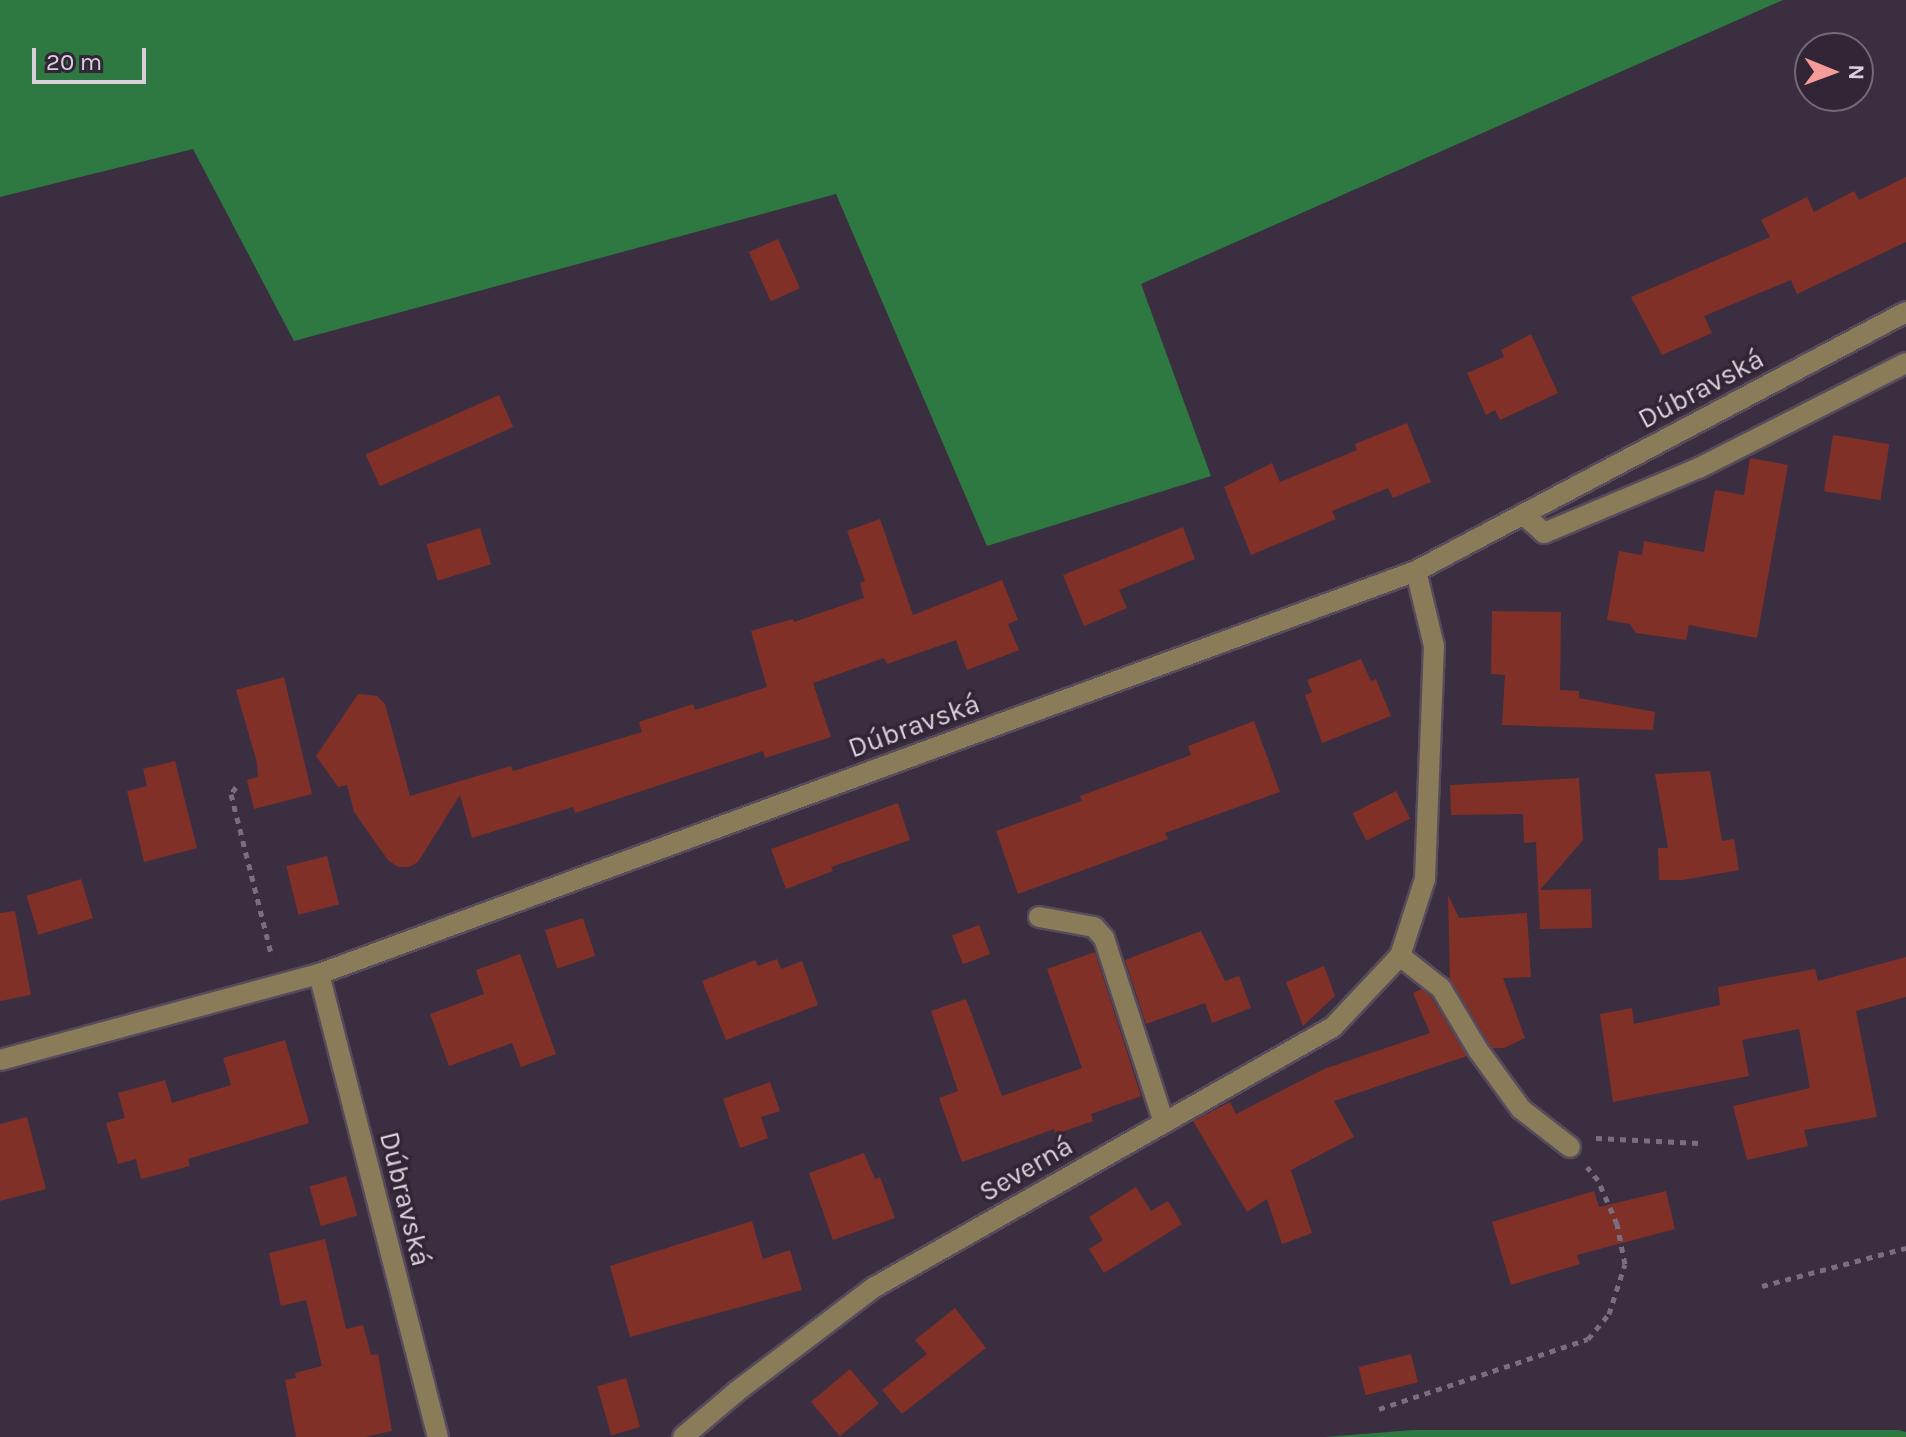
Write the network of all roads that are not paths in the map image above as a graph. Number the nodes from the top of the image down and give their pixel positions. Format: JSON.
{"nodes":[{"id":1,"x":1906,"y":312,"type":"edge"},
{"id":2,"x":1906,"y":363,"type":"edge"},
{"id":3,"x":1523,"y":514,"type":"junction"},
{"id":4,"x":1416,"y":571,"type":"junction"},
{"id":5,"x":1039,"y":917,"type":"dead end"},
{"id":6,"x":1400,"y":956,"type":"junction"},
{"id":7,"x":319,"y":974,"type":"junction"},
{"id":8,"x":0,"y":1060,"type":"edge"},
{"id":9,"x":1164,"y":1123,"type":"junction"},
{"id":10,"x":1570,"y":1147,"type":"road end"},
{"id":11,"x":438,"y":1437,"type":"edge"},
{"id":12,"x":683,"y":1437,"type":"edge"}],
"edges":[{"from":1,"to":3,"type":"street","name":"Dúbravská"},
{"from":2,"to":3,"type":"street"},
{"from":3,"to":4,"type":"street","name":"Dúbravská"},
{"from":4,"to":6,"type":"street","name":"Severná"},
{"from":4,"to":7,"type":"street","name":"Dúbravská"},
{"from":5,"to":9,"type":"street"},
{"from":6,"to":9,"type":"street","name":"Severná"},
{"from":6,"to":10,"type":"street"},
{"from":7,"to":8,"type":"street","name":"Dúbravská"},
{"from":7,"to":11,"type":"street","name":"Dúbravská"},
{"from":9,"to":12,"type":"street","name":"Severná"}]}
